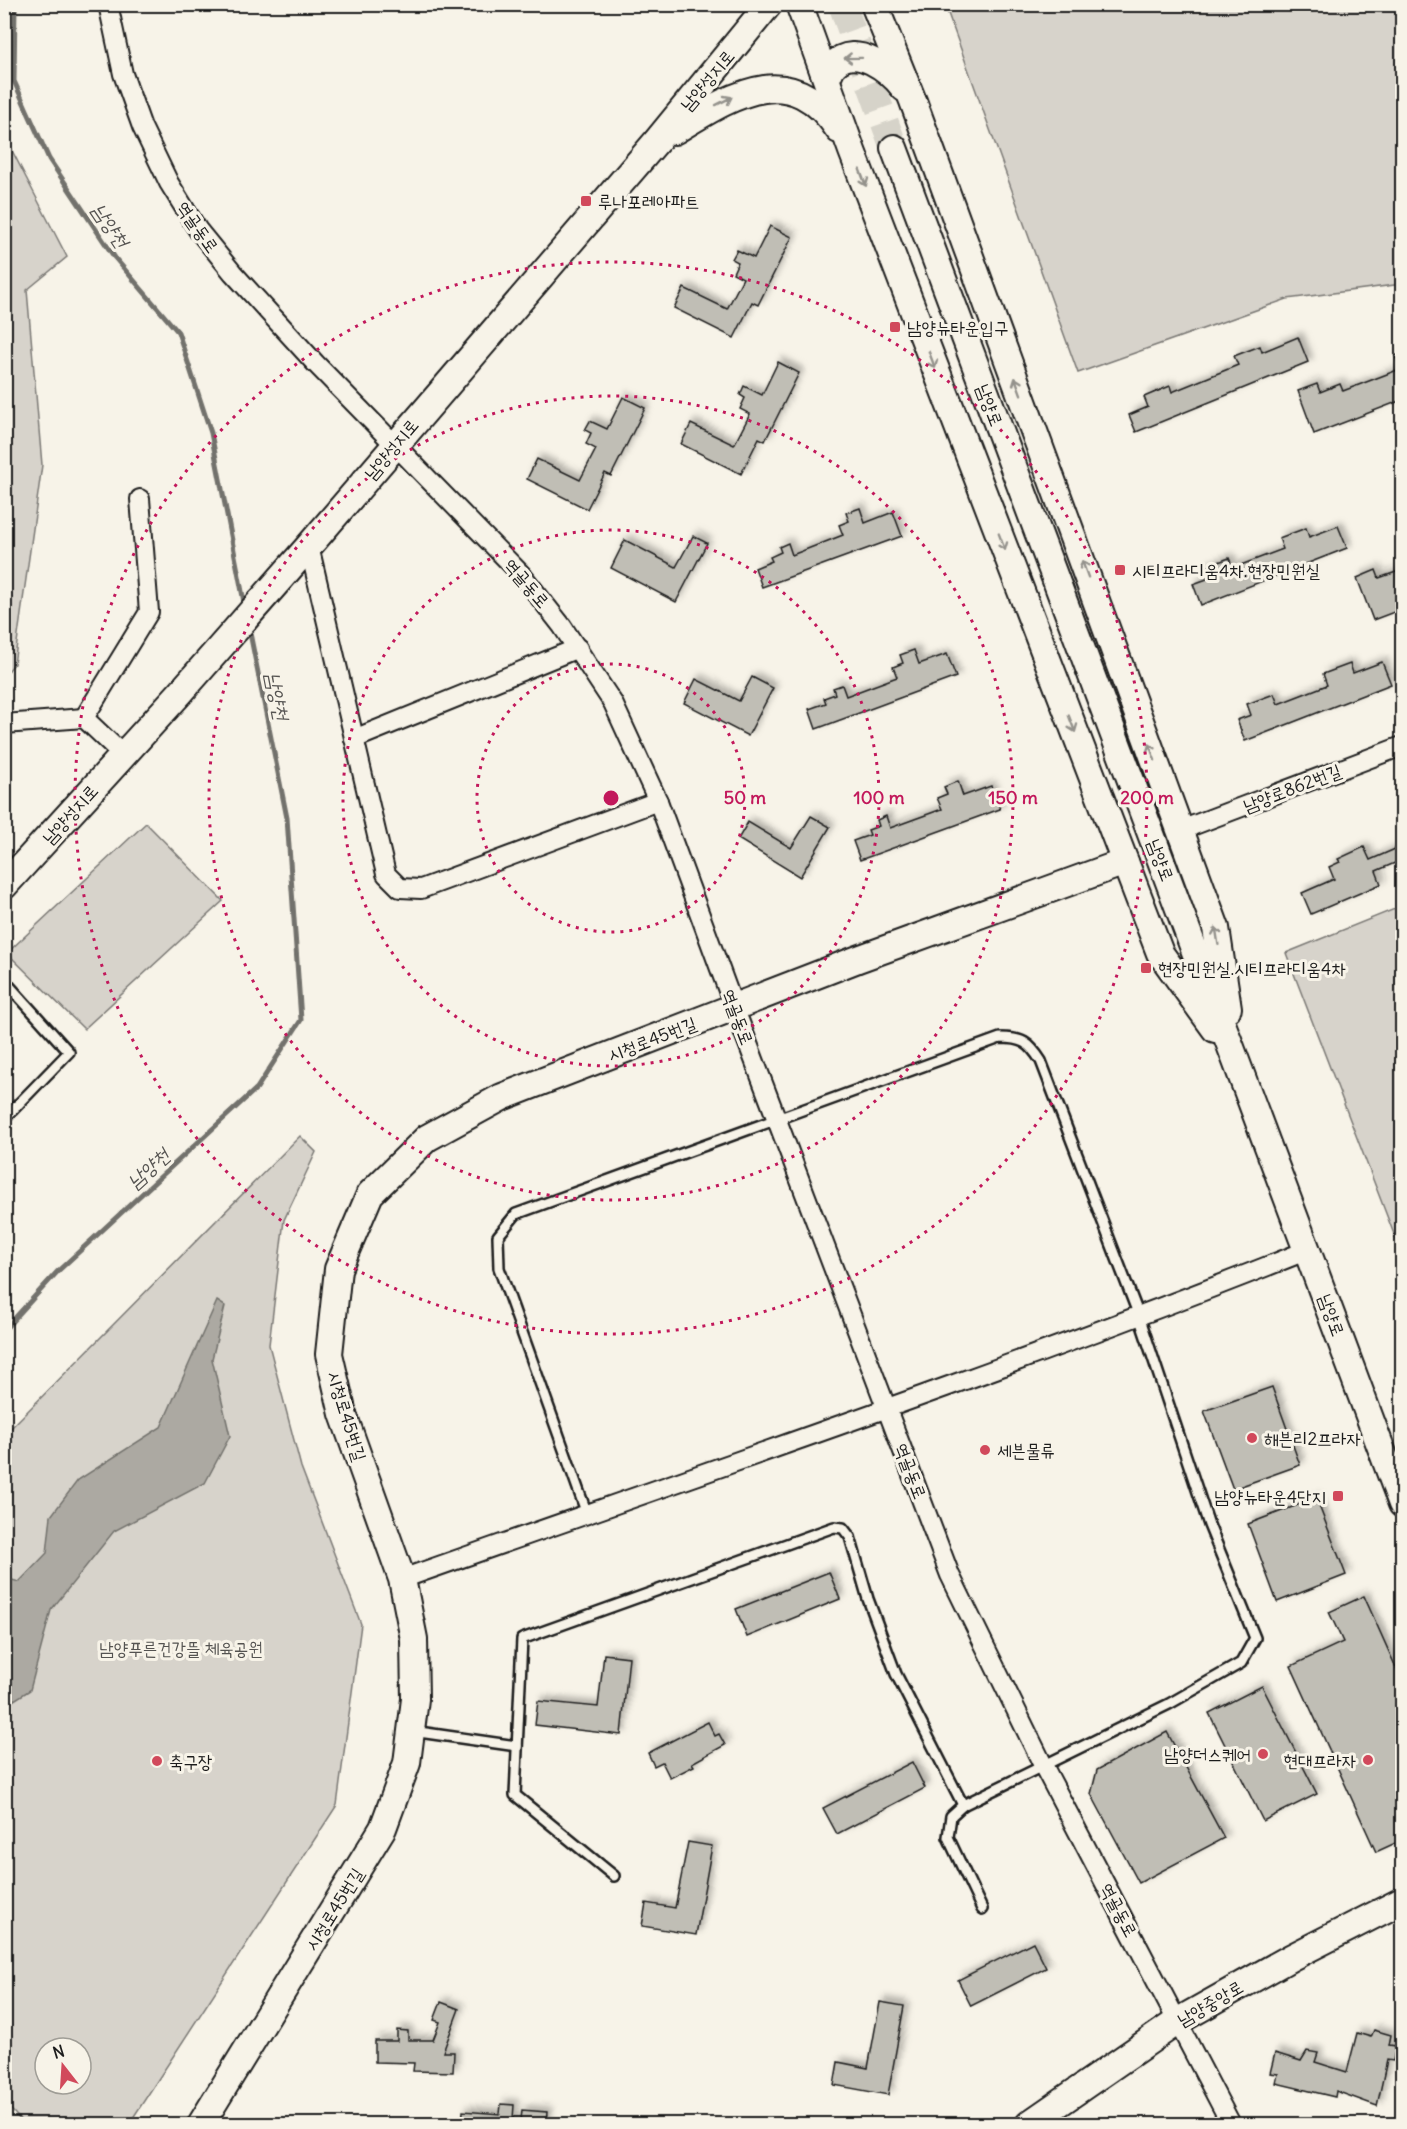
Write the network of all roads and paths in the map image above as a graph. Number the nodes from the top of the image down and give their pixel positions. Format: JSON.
{"nodes":[{"id":1,"x":108,"y":4,"type":"edge"},
{"id":2,"x":769,"y":4,"type":"edge"},
{"id":3,"x":799,"y":4,"type":"edge"},
{"id":4,"x":874,"y":4,"type":"edge"},
{"id":5,"x":827,"y":78,"type":"junction"},
{"id":6,"x":913,"y":101,"type":"junction"},
{"id":7,"x":656,"y":142,"type":"junction"},
{"id":8,"x":894,"y":148,"type":"tunnel mouth"},
{"id":9,"x":852,"y":151,"type":"junction"},
{"id":10,"x":394,"y":445,"type":"junction"},
{"id":11,"x":140,"y":499,"type":"dead end"},
{"id":12,"x":309,"y":546,"type":"junction"},
{"id":13,"x":578,"y":648,"type":"junction"},
{"id":14,"x":84,"y":718,"type":"junction"},
{"id":15,"x":4,"y":724,"type":"edge"},
{"id":16,"x":354,"y":739,"type":"junction"},
{"id":17,"x":1402,"y":746,"type":"edge"},
{"id":18,"x":123,"y":755,"type":"junction"},
{"id":19,"x":658,"y":801,"type":"junction"},
{"id":20,"x":1181,"y":830,"type":"junction"},
{"id":21,"x":1125,"y":862,"type":"junction"},
{"id":22,"x":4,"y":886,"type":"edge"},
{"id":23,"x":4,"y":980,"type":"edge"},
{"id":24,"x":734,"y":1007,"type":"junction"},
{"id":25,"x":1234,"y":1056,"type":"junction"},
{"id":26,"x":4,"y":1119,"type":"edge"},
{"id":27,"x":778,"y":1119,"type":"junction"},
{"id":28,"x":1308,"y":1250,"type":"junction"},
{"id":29,"x":1139,"y":1316,"type":"junction"},
{"id":30,"x":887,"y":1407,"type":"junction"},
{"id":31,"x":1402,"y":1504,"type":"edge"},
{"id":32,"x":586,"y":1514,"type":"junction"},
{"id":33,"x":402,"y":1579,"type":"junction"},
{"id":34,"x":411,"y":1731,"type":"junction"},
{"id":35,"x":517,"y":1746,"type":"junction"},
{"id":36,"x":1043,"y":1765,"type":"junction"},
{"id":37,"x":963,"y":1805,"type":"junction"},
{"id":38,"x":614,"y":1876,"type":"dead end"},
{"id":39,"x":1402,"y":1901,"type":"edge"},
{"id":40,"x":982,"y":1909,"type":"dead end"},
{"id":41,"x":1178,"y":2021,"type":"junction"},
{"id":42,"x":201,"y":2124,"type":"edge"},
{"id":43,"x":1029,"y":2124,"type":"edge"},
{"id":44,"x":1232,"y":2124,"type":"edge"}],
"edges":[{"from":1,"to":10,"type":"street","name":"역골동로"},
{"from":2,"to":7,"type":"main road","name":"남양성지로"},
{"from":3,"to":5,"type":"main road"},
{"from":4,"to":6,"type":"main road"},
{"from":6,"to":5,"type":"main road","one_way":true},
{"from":5,"to":9,"type":"main road"},
{"from":20,"to":6,"type":"main road","one_way":true},
{"from":7,"to":9,"type":"main road","one_way":true},
{"from":7,"to":10,"type":"main road","name":"남양성지로"},
{"from":8,"to":25,"type":"main road","name":"남양로"},
{"from":9,"to":21,"type":"main road","one_way":true},
{"from":10,"to":12,"type":"main road","name":"남양성지로"},
{"from":10,"to":13,"type":"street","name":"역골동로"},
{"from":11,"to":14,"type":"street"},
{"from":12,"to":16,"type":"street"},
{"from":12,"to":18,"type":"main road","name":"남양성지로"},
{"from":13,"to":16,"type":"street"},
{"from":13,"to":19,"type":"street","name":"역골동로"},
{"from":14,"to":15,"type":"street"},
{"from":14,"to":18,"type":"street"},
{"from":16,"to":19,"type":"street"},
{"from":17,"to":20,"type":"street","name":"남양로862번길"},
{"from":18,"to":22,"type":"main road","name":"남양성지로"},
{"from":19,"to":24,"type":"street","name":"역골동로"},
{"from":25,"to":20,"type":"main road","one_way":true},
{"from":21,"to":24,"type":"main road","name":"시청로45번길"},
{"from":21,"to":25,"type":"main road"},
{"from":23,"to":26,"type":"lane"},
{"from":24,"to":27,"type":"street","name":"역골동로"},
{"from":24,"to":33,"type":"main road","name":"시청로45번길"},
{"from":25,"to":28,"type":"main road","name":"남양로"},
{"from":27,"to":29,"type":"lane"},
{"from":27,"to":30,"type":"street","name":"역골동로"},
{"from":27,"to":32,"type":"lane"},
{"from":28,"to":29,"type":"street"},
{"from":28,"to":31,"type":"main road","name":"남양로"},
{"from":29,"to":30,"type":"street"},
{"from":29,"to":36,"type":"lane"},
{"from":30,"to":32,"type":"street"},
{"from":30,"to":36,"type":"street","name":"역골동로"},
{"from":32,"to":33,"type":"street"},
{"from":33,"to":34,"type":"main road","name":"시청로45번길"},
{"from":34,"to":35,"type":"lane"},
{"from":34,"to":42,"type":"main road","name":"시청로45번길"},
{"from":35,"to":37,"type":"lane"},
{"from":35,"to":38,"type":"lane"},
{"from":36,"to":37,"type":"lane"},
{"from":36,"to":41,"type":"street","name":"역골동로"},
{"from":37,"to":40,"type":"lane"},
{"from":39,"to":41,"type":"main road","name":"남양중앙로"},
{"from":41,"to":43,"type":"main road","name":"남양중앙로"},
{"from":41,"to":44,"type":"street","name":"역골동로"}]}
